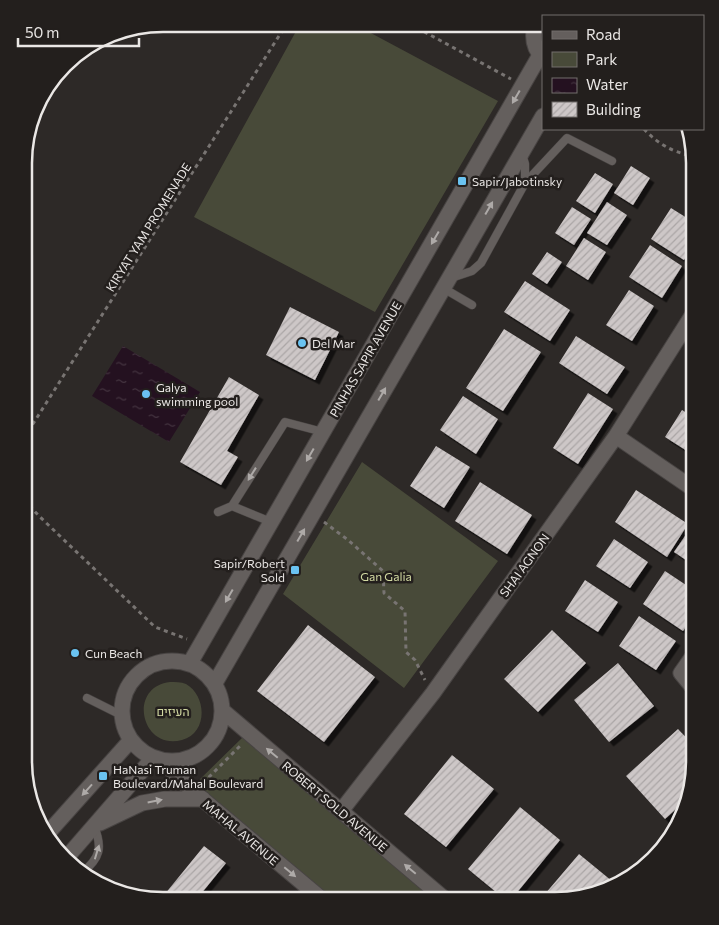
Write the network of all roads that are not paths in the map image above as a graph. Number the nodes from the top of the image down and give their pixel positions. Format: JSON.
{"nodes":[{"id":1,"x":535,"y":32,"type":"edge"},
{"id":2,"x":541,"y":56,"type":"edge"},
{"id":3,"x":542,"y":118,"type":"edge"},
{"id":4,"x":521,"y":152,"type":"junction"},
{"id":5,"x":612,"y":161,"type":"dead end"},
{"id":6,"x":526,"y":184,"type":"junction"},
{"id":7,"x":446,"y":283,"type":"junction"},
{"id":8,"x":472,"y":305,"type":"dead end"},
{"id":9,"x":686,"y":325,"type":"edge"},
{"id":10,"x":323,"y":432,"type":"junction"},
{"id":11,"x":616,"y":436,"type":"junction"},
{"id":12,"x":686,"y":484,"type":"edge"},
{"id":13,"x":232,"y":506,"type":"junction"},
{"id":14,"x":218,"y":512,"type":"dead end"},
{"id":15,"x":271,"y":522,"type":"junction"},
{"id":16,"x":190,"y":663,"type":"junction"},
{"id":17,"x":686,"y":666,"type":"edge"},
{"id":18,"x":686,"y":679,"type":"edge"},
{"id":19,"x":215,"y":684,"type":"junction"},
{"id":20,"x":87,"y":698,"type":"dead end"},
{"id":21,"x":223,"y":712,"type":"junction"},
{"id":22,"x":121,"y":715,"type":"junction"},
{"id":23,"x":131,"y":740,"type":"junction"},
{"id":24,"x":157,"y":759,"type":"junction"},
{"id":25,"x":198,"y":796,"type":"junction"},
{"id":26,"x":341,"y":811,"type":"junction"},
{"id":27,"x":94,"y":826,"type":"junction"},
{"id":28,"x":52,"y":830,"type":"edge"},
{"id":29,"x":70,"y":853,"type":"edge"},
{"id":30,"x":88,"y":868,"type":"edge"},
{"id":31,"x":313,"y":892,"type":"edge"},
{"id":32,"x":436,"y":892,"type":"edge"}],
"edges":[{"from":1,"to":2,"type":"street"},
{"from":2,"to":10,"type":"street","name":"PINHAS SAPIR AVENUE","one_way":true},
{"from":3,"to":4,"type":"street"},
{"from":4,"to":6,"type":"lane"},
{"from":7,"to":4,"type":"street","one_way":true},
{"from":5,"to":6,"type":"lane"},
{"from":6,"to":7,"type":"lane"},
{"from":7,"to":8,"type":"lane"},
{"from":19,"to":7,"type":"street","one_way":true},
{"from":9,"to":11,"type":"street","name":"SHAI AGNON"},
{"from":10,"to":13,"type":"lane","one_way":true},
{"from":10,"to":15,"type":"street","name":"PINHAS SAPIR AVENUE","one_way":true},
{"from":11,"to":12,"type":"street"},
{"from":11,"to":26,"type":"street","name":"SHAI AGNON"},
{"from":13,"to":14,"type":"lane"},
{"from":13,"to":15,"type":"lane"},
{"from":15,"to":16,"type":"street","name":"PINHAS SAPIR AVENUE","one_way":true},
{"from":16,"to":19,"type":"street"},
{"from":16,"to":22,"type":"street"},
{"from":17,"to":18,"type":"street"},
{"from":19,"to":21,"type":"street"},
{"from":20,"to":22,"type":"lane"},
{"from":21,"to":24,"type":"street"},
{"from":26,"to":21,"type":"street","name":"ROBERT SOLD AVENUE","one_way":true},
{"from":22,"to":23,"type":"street"},
{"from":23,"to":24,"type":"street"},
{"from":23,"to":28,"type":"street","one_way":true},
{"from":24,"to":25,"type":"street","name":"MAHAL AVENUE"},
{"from":24,"to":27,"type":"street"},
{"from":27,"to":25,"type":"street","one_way":true},
{"from":25,"to":31,"type":"street","name":"MAHAL AVENUE","one_way":true},
{"from":32,"to":26,"type":"street","name":"ROBERT SOLD AVENUE","one_way":true},
{"from":27,"to":29,"type":"street"},
{"from":30,"to":27,"type":"lane","one_way":true}]}
